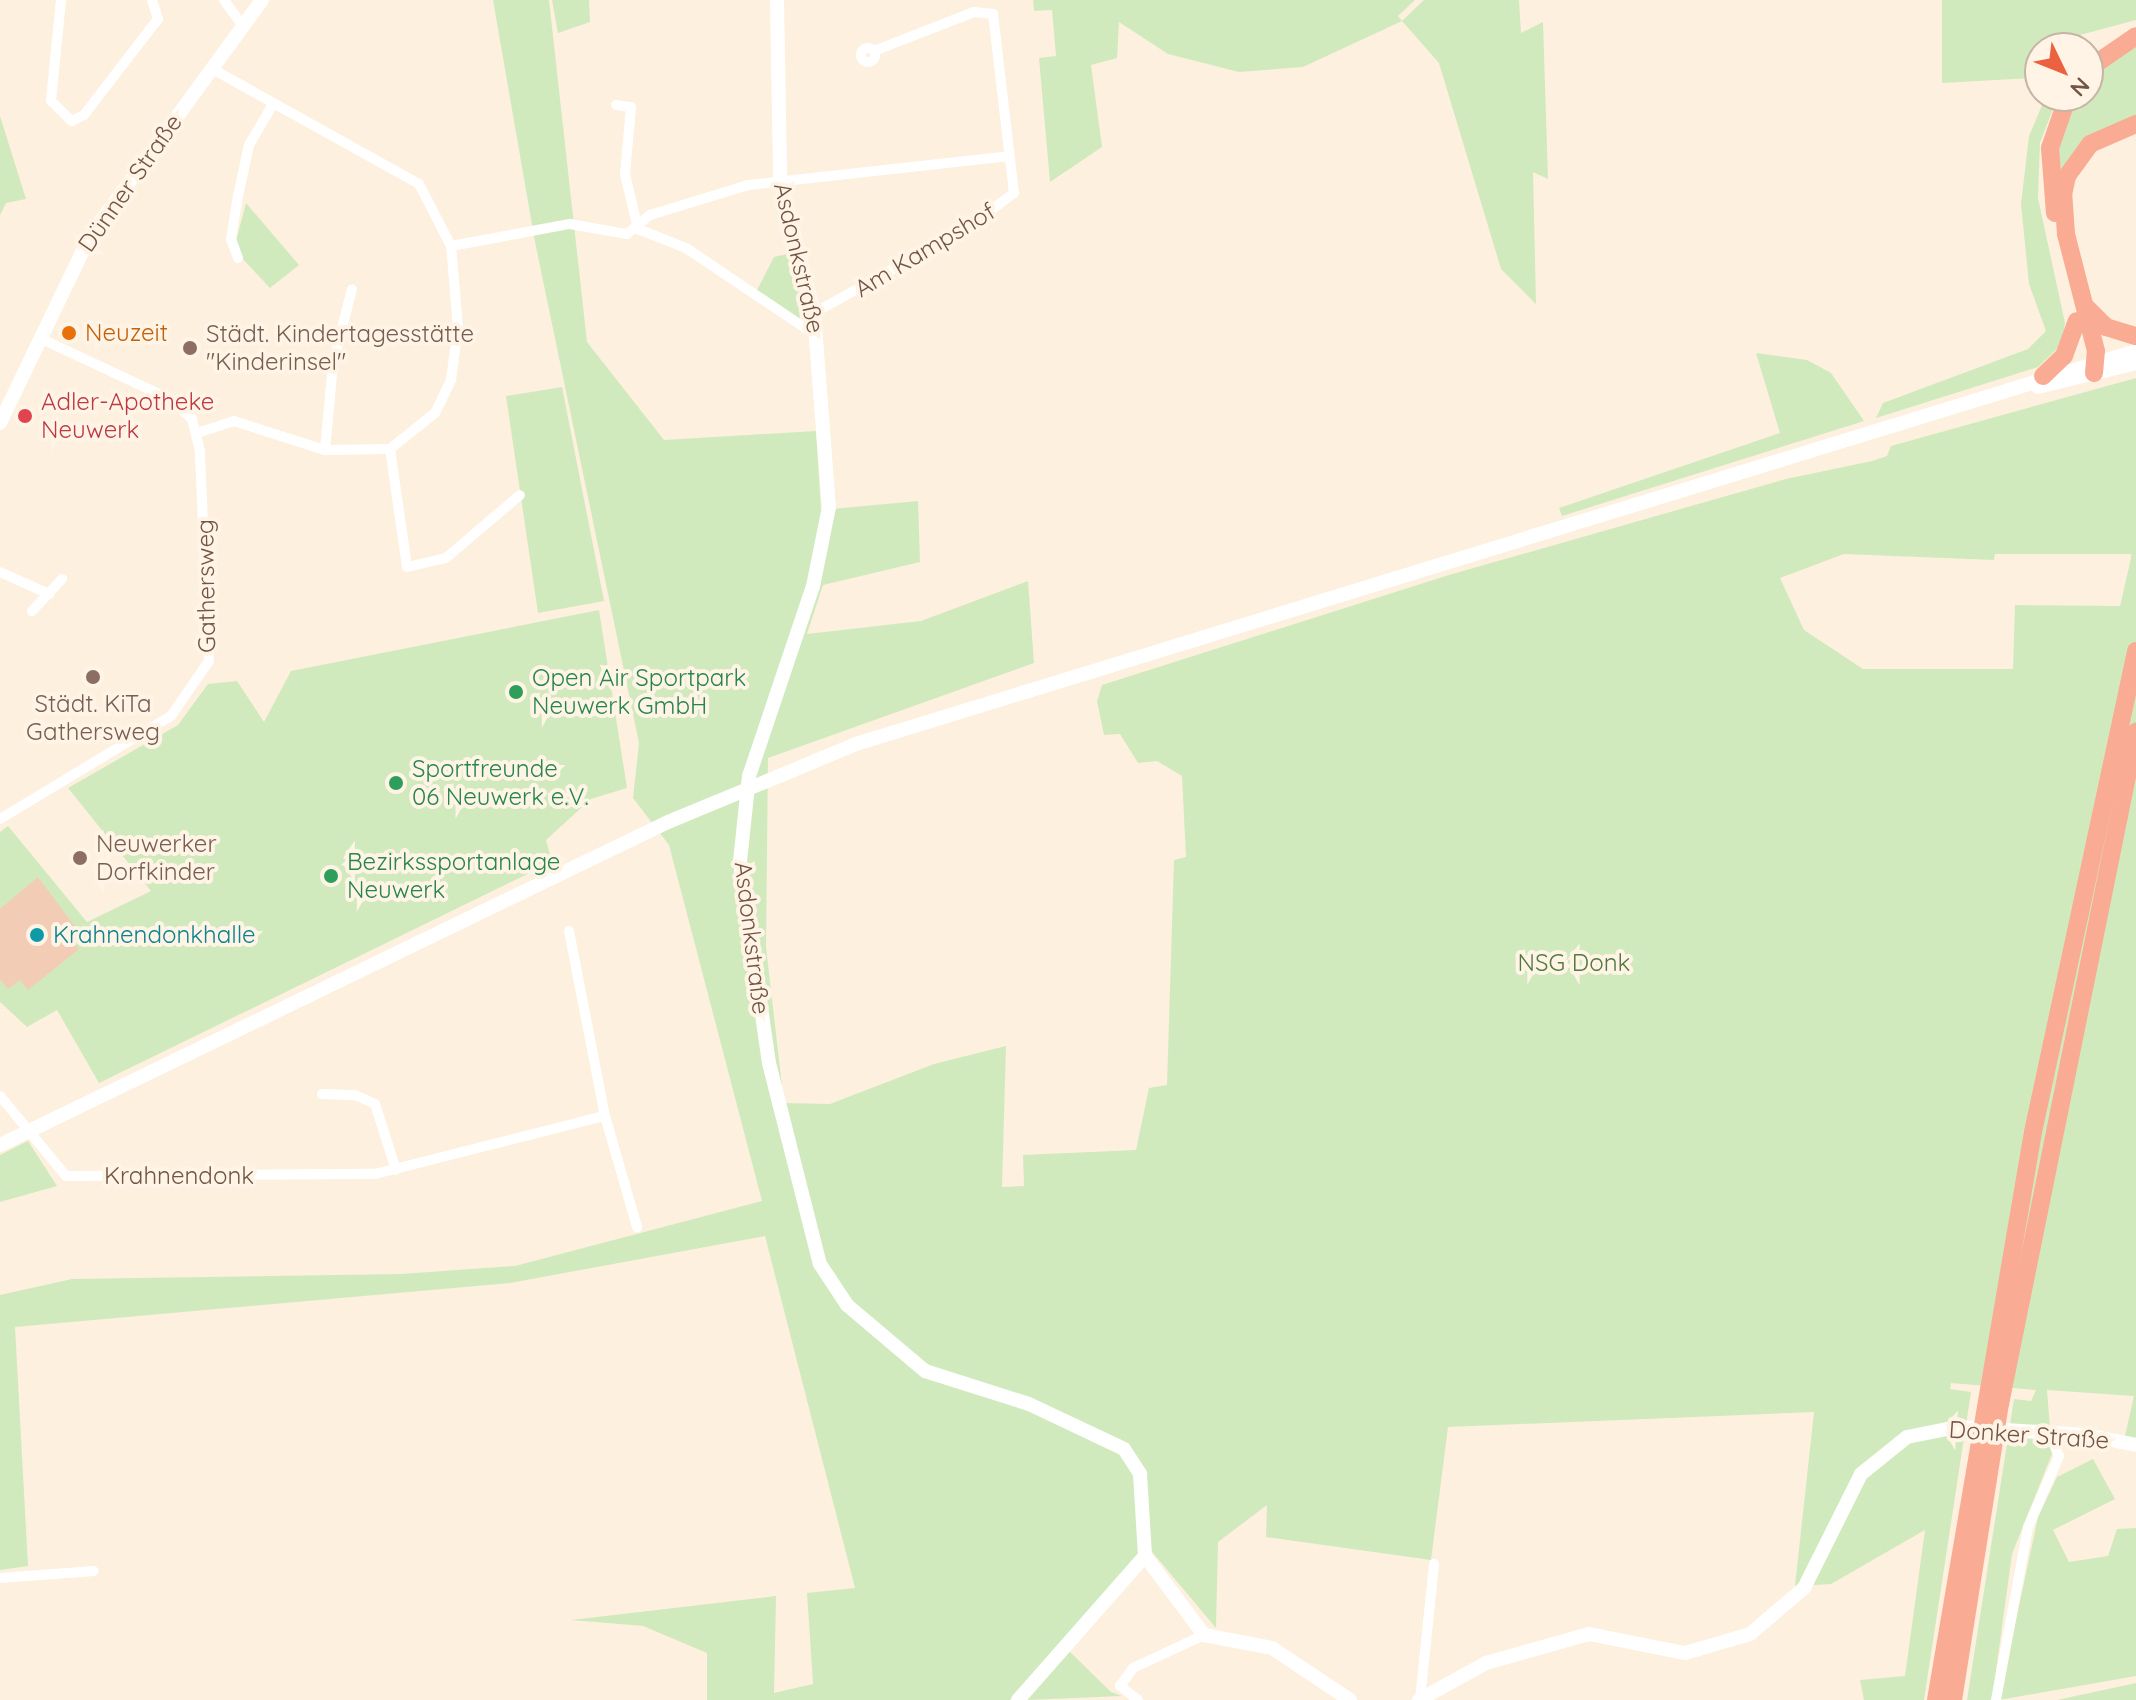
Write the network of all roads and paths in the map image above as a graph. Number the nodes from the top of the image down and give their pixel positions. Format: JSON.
{"nodes":[{"id":1,"x":61,"y":0,"type":"edge"},
{"id":2,"x":152,"y":0,"type":"edge"},
{"id":3,"x":224,"y":0,"type":"edge"},
{"id":4,"x":262,"y":0,"type":"edge"},
{"id":5,"x":777,"y":0,"type":"edge"},
{"id":6,"x":243,"y":26,"type":"junction"},
{"id":7,"x":2136,"y":36,"type":"edge"},
{"id":8,"x":874,"y":51,"type":"dead end"},
{"id":9,"x":2104,"y":58,"type":"edge"},
{"id":10,"x":212,"y":69,"type":"junction"},
{"id":11,"x":616,"y":105,"type":"dead end"},
{"id":12,"x":272,"y":106,"type":"junction"},
{"id":13,"x":2062,"y":112,"type":"edge"},
{"id":14,"x":2136,"y":124,"type":"edge"},
{"id":15,"x":1009,"y":156,"type":"junction"},
{"id":16,"x":780,"y":180,"type":"junction"},
{"id":17,"x":638,"y":229,"type":"junction"},
{"id":18,"x":451,"y":246,"type":"junction"},
{"id":19,"x":238,"y":258,"type":"dead end"},
{"id":20,"x":352,"y":289,"type":"dead end"},
{"id":21,"x":2079,"y":312,"type":"junction"},
{"id":22,"x":814,"y":313,"type":"junction"},
{"id":23,"x":817,"y":336,"type":"junction"},
{"id":24,"x":2136,"y":336,"type":"edge"},
{"id":25,"x":40,"y":338,"type":"junction"},
{"id":26,"x":2136,"y":351,"type":"edge"},
{"id":27,"x":2136,"y":363,"type":"edge"},
{"id":28,"x":2092,"y":366,"type":"junction"},
{"id":29,"x":2043,"y":376,"type":"junction"},
{"id":30,"x":2,"y":415,"type":"edge"},
{"id":31,"x":197,"y":433,"type":"junction"},
{"id":32,"x":1868,"y":433,"type":"junction"},
{"id":33,"x":390,"y":449,"type":"junction"},
{"id":34,"x":325,"y":450,"type":"junction"},
{"id":35,"x":520,"y":495,"type":"dead end"},
{"id":36,"x":0,"y":572,"type":"edge"},
{"id":37,"x":62,"y":579,"type":"dead end"},
{"id":38,"x":49,"y":594,"type":"junction"},
{"id":39,"x":32,"y":611,"type":"dead end"},
{"id":40,"x":2136,"y":651,"type":"edge"},
{"id":41,"x":2136,"y":732,"type":"edge"},
{"id":42,"x":0,"y":819,"type":"edge"},
{"id":43,"x":569,"y":931,"type":"dead end"},
{"id":44,"x":322,"y":1094,"type":"dead end"},
{"id":45,"x":0,"y":1096,"type":"edge"},
{"id":46,"x":605,"y":1116,"type":"junction"},
{"id":47,"x":29,"y":1132,"type":"junction"},
{"id":48,"x":0,"y":1145,"type":"edge"},
{"id":49,"x":396,"y":1170,"type":"junction"},
{"id":50,"x":637,"y":1227,"type":"dead end"},
{"id":51,"x":1991,"y":1403,"type":"junction"},
{"id":52,"x":2049,"y":1432,"type":"junction"},
{"id":53,"x":1984,"y":1444,"type":"junction"},
{"id":54,"x":2136,"y":1445,"type":"edge"},
{"id":55,"x":1145,"y":1556,"type":"junction"},
{"id":56,"x":1434,"y":1564,"type":"dead end"},
{"id":57,"x":94,"y":1571,"type":"dead end"},
{"id":58,"x":0,"y":1578,"type":"edge"},
{"id":59,"x":1204,"y":1635,"type":"junction"},
{"id":60,"x":1018,"y":1700,"type":"edge"},
{"id":61,"x":1138,"y":1700,"type":"edge"},
{"id":62,"x":1350,"y":1700,"type":"edge"},
{"id":63,"x":1420,"y":1700,"type":"edge"},
{"id":64,"x":1936,"y":1700,"type":"edge"},
{"id":65,"x":1953,"y":1700,"type":"edge"},
{"id":66,"x":1996,"y":1700,"type":"edge"}],
"edges":[{"from":1,"to":2,"type":"street"},
{"from":3,"to":6,"type":"street"},
{"from":4,"to":6,"type":"street","name":"Dünner Straße"},
{"from":5,"to":16,"type":"street","name":"Asdonkstraße"},
{"from":6,"to":10,"type":"street","name":"Dünner Straße"},
{"from":7,"to":9,"type":"highway"},
{"from":8,"to":15,"type":"street","name":"Am Kampshof"},
{"from":10,"to":12,"type":"street"},
{"from":10,"to":25,"type":"street","name":"Dünner Straße"},
{"from":11,"to":17,"type":"street"},
{"from":12,"to":18,"type":"street"},
{"from":12,"to":19,"type":"street"},
{"from":13,"to":21,"type":"highway"},
{"from":14,"to":21,"type":"highway"},
{"from":15,"to":16,"type":"street"},
{"from":15,"to":22,"type":"street","name":"Am Kampshof"},
{"from":16,"to":17,"type":"street"},
{"from":16,"to":22,"type":"street","name":"Asdonkstraße"},
{"from":17,"to":18,"type":"street"},
{"from":17,"to":23,"type":"street"},
{"from":18,"to":33,"type":"street"},
{"from":20,"to":34,"type":"street"},
{"from":21,"to":24,"type":"highway"},
{"from":21,"to":28,"type":"highway"},
{"from":21,"to":29,"type":"highway"},
{"from":22,"to":23,"type":"street","name":"Asdonkstraße"},
{"from":23,"to":55,"type":"street","name":"Asdonkstraße"},
{"from":25,"to":30,"type":"street","name":"Dünner Straße"},
{"from":25,"to":31,"type":"street"},
{"from":26,"to":28,"type":"street"},
{"from":27,"to":28,"type":"street"},
{"from":28,"to":29,"type":"street"},
{"from":28,"to":32,"type":"street"},
{"from":29,"to":32,"type":"street"},
{"from":31,"to":34,"type":"street"},
{"from":31,"to":42,"type":"street","name":"Gathersweg"},
{"from":32,"to":47,"type":"street"},
{"from":33,"to":34,"type":"street"},
{"from":33,"to":35,"type":"street"},
{"from":36,"to":38,"type":"street"},
{"from":37,"to":38,"type":"street"},
{"from":38,"to":39,"type":"street"},
{"from":40,"to":51,"type":"highway"},
{"from":41,"to":51,"type":"highway"},
{"from":43,"to":46,"type":"street"},
{"from":44,"to":49,"type":"street"},
{"from":45,"to":47,"type":"street","name":"Krahnendonk"},
{"from":46,"to":49,"type":"street","name":"Krahnendonk"},
{"from":46,"to":50,"type":"street"},
{"from":47,"to":48,"type":"street"},
{"from":47,"to":49,"type":"street","name":"Krahnendonk"},
{"from":51,"to":53,"type":"highway"},
{"from":52,"to":54,"type":"street","name":"Donker Straße"},
{"from":52,"to":63,"type":"street","name":"Donker Straße"},
{"from":52,"to":66,"type":"street"},
{"from":53,"to":64,"type":"highway"},
{"from":53,"to":65,"type":"highway"},
{"from":55,"to":59,"type":"street"},
{"from":55,"to":60,"type":"street"},
{"from":56,"to":63,"type":"street","name":"Donker Straße"},
{"from":57,"to":58,"type":"street"},
{"from":59,"to":61,"type":"street"},
{"from":59,"to":62,"type":"street"}]}
